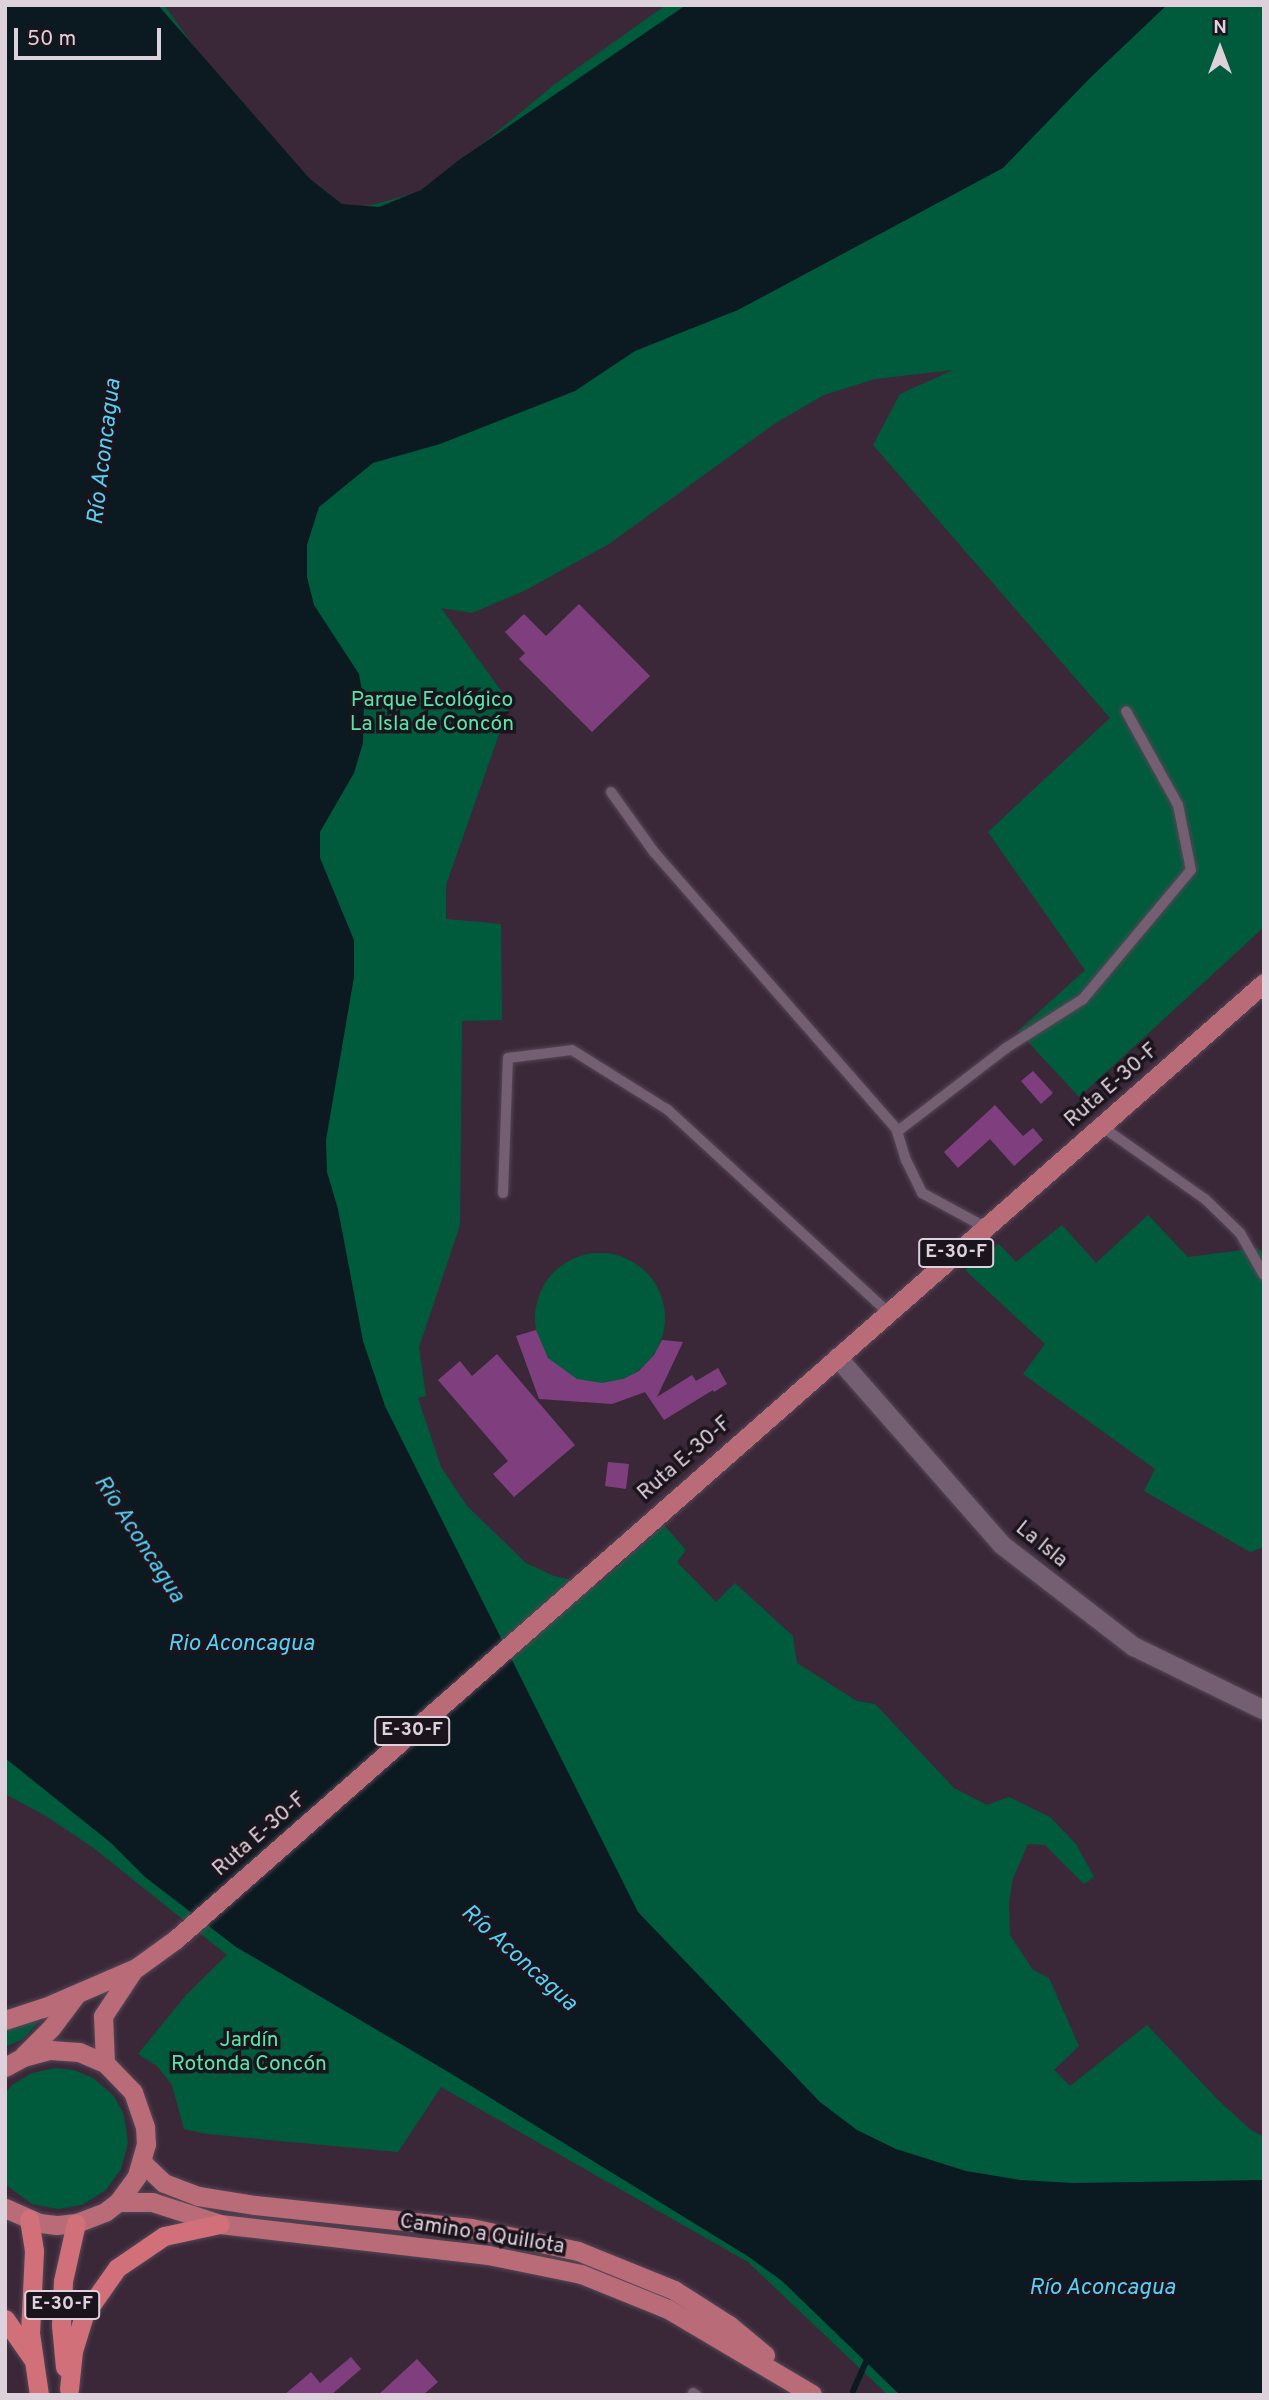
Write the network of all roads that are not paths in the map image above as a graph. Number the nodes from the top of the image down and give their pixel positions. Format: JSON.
{"nodes":[{"id":1,"x":1126,"y":711,"type":"dead end"},
{"id":2,"x":611,"y":792,"type":"dead end"},
{"id":3,"x":1264,"y":983,"type":"edge"},
{"id":4,"x":1101,"y":1126,"type":"junction"},
{"id":5,"x":898,"y":1131,"type":"junction"},
{"id":6,"x":503,"y":1193,"type":"dead end"},
{"id":7,"x":985,"y":1227,"type":"junction"},
{"id":8,"x":1264,"y":1275,"type":"edge"},
{"id":9,"x":888,"y":1312,"type":"junction"},
{"id":10,"x":837,"y":1357,"type":"junction"},
{"id":11,"x":1264,"y":1710,"type":"edge"},
{"id":12,"x":136,"y":1968,"type":"junction"},
{"id":13,"x":76,"y":1995,"type":"junction"},
{"id":14,"x":5,"y":2020,"type":"edge"},
{"id":15,"x":23,"y":2057,"type":"junction"},
{"id":16,"x":105,"y":2063,"type":"junction"},
{"id":17,"x":5,"y":2067,"type":"edge"},
{"id":18,"x":142,"y":2162,"type":"junction"},
{"id":19,"x":118,"y":2202,"type":"junction"},
{"id":20,"x":5,"y":2208,"type":"edge"},
{"id":21,"x":29,"y":2219,"type":"junction"},
{"id":22,"x":76,"y":2223,"type":"junction"},
{"id":23,"x":220,"y":2224,"type":"junction"},
{"id":24,"x":5,"y":2319,"type":"edge"},
{"id":25,"x":32,"y":2359,"type":"junction"},
{"id":26,"x":70,"y":2392,"type":"edge"},
{"id":27,"x":813,"y":2394,"type":"edge"},
{"id":28,"x":39,"y":2395,"type":"edge"}],
"edges":[{"from":1,"to":5,"type":"lane"},
{"from":2,"to":5,"type":"lane"},
{"from":3,"to":4,"type":"main road","name":"Ruta E-30-F","number":"E-30-F"},
{"from":4,"to":7,"type":"main road","name":"Ruta E-30-F","number":"E-30-F"},
{"from":4,"to":8,"type":"lane"},
{"from":5,"to":7,"type":"lane"},
{"from":6,"to":9,"type":"lane"},
{"from":7,"to":9,"type":"main road","name":"Ruta E-30-F","number":"E-30-F"},
{"from":9,"to":10,"type":"main road","name":"Ruta E-30-F","number":"E-30-F"},
{"from":10,"to":11,"type":"street","name":"La Isla"},
{"from":10,"to":12,"type":"main road","name":"Ruta E-30-F","number":"E-30-F"},
{"from":12,"to":13,"type":"main road","name":"Ruta E-30-F","number":"E-30-F"},
{"from":12,"to":16,"type":"main road","name":"Ruta E-30-F","number":"E-30-F"},
{"from":13,"to":14,"type":"main road"},
{"from":13,"to":15,"type":"main road","name":"Ruta E-30-F","number":"E-30-F"},
{"from":15,"to":16,"type":"main road","number":"E-30-F"},
{"from":15,"to":17,"type":"main road","number":"E-30-F"},
{"from":16,"to":18,"type":"main road","number":"E-30-F"},
{"from":18,"to":19,"type":"main road","number":"E-30-F"},
{"from":18,"to":27,"type":"main road","name":"Camino a Quillota"},
{"from":19,"to":22,"type":"main road","number":"E-30-F"},
{"from":19,"to":23,"type":"main road","name":"Camino a Quillota"},
{"from":20,"to":21,"type":"main road","number":"E-30-F"},
{"from":21,"to":22,"type":"main road","number":"E-30-F"},
{"from":21,"to":25,"type":"highway","number":"E-30-F"},
{"from":22,"to":26,"type":"highway","number":"E-30-F"},
{"from":23,"to":26,"type":"highway"},
{"from":23,"to":27,"type":"main road","name":"Camino a Quillota"},
{"from":24,"to":25,"type":"highway"},
{"from":25,"to":28,"type":"highway","number":"E-30-F"}]}
